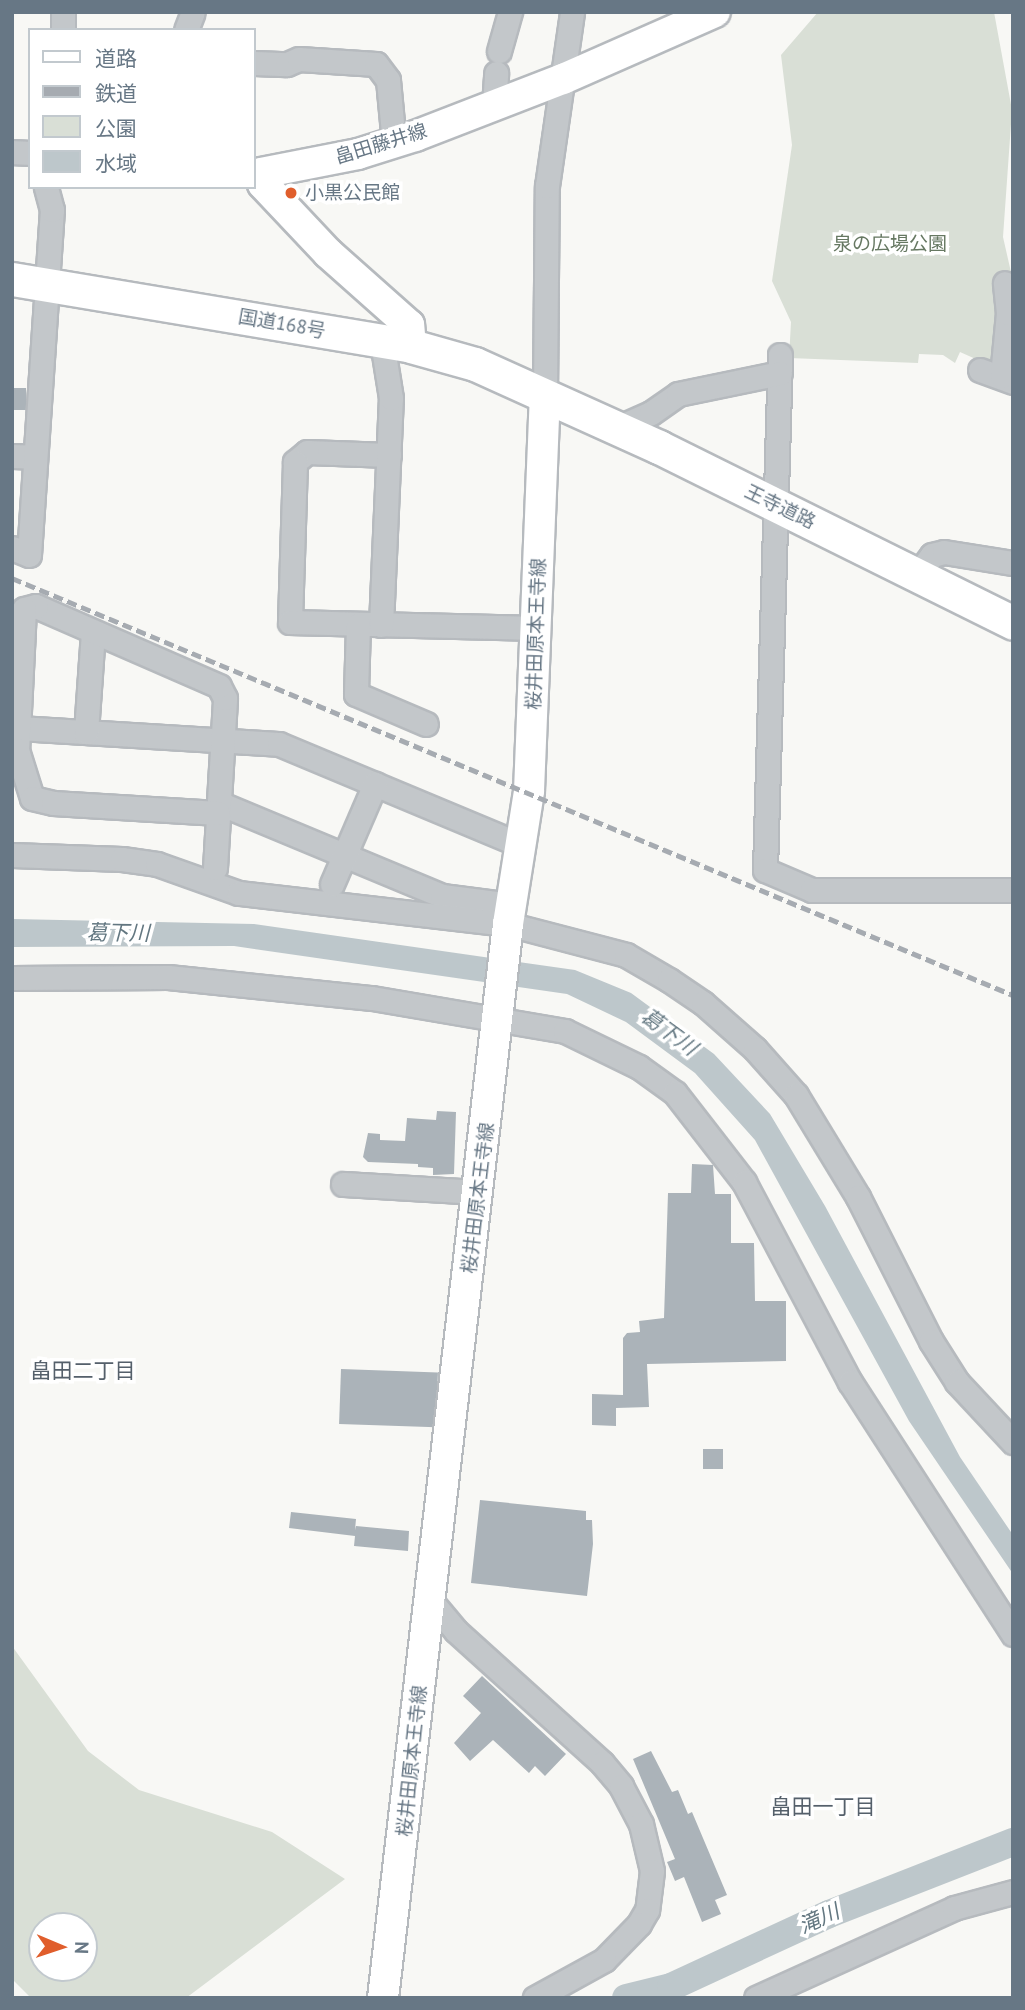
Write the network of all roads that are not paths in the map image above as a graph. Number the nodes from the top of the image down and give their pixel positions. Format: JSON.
{"nodes":[{"id":1,"x":510,"y":12,"type":"edge"},
{"id":2,"x":572,"y":12,"type":"edge"},
{"id":3,"x":715,"y":12,"type":"edge"},
{"id":4,"x":256,"y":63,"type":"edge"},
{"id":5,"x":563,"y":79,"type":"junction"},
{"id":6,"x":494,"y":105,"type":"junction"},
{"id":7,"x":394,"y":143,"type":"junction"},
{"id":8,"x":257,"y":173,"type":"edge"},
{"id":9,"x":47,"y":189,"type":"edge"},
{"id":10,"x":12,"y":279,"type":"edge"},
{"id":11,"x":1005,"y":283,"type":"dead end"},
{"id":12,"x":47,"y":284,"type":"junction"},
{"id":13,"x":396,"y":344,"type":"junction"},
{"id":14,"x":980,"y":370,"type":"dead end"},
{"id":15,"x":1008,"y":379,"type":"edge"},
{"id":16,"x":545,"y":395,"type":"junction"},
{"id":17,"x":617,"y":428,"type":"junction"},
{"id":18,"x":389,"y":455,"type":"junction"},
{"id":19,"x":12,"y":456,"type":"edge"},
{"id":20,"x":36,"y":457,"type":"junction"},
{"id":21,"x":776,"y":506,"type":"junction"},
{"id":22,"x":12,"y":548,"type":"edge"},
{"id":23,"x":1013,"y":563,"type":"edge"},
{"id":24,"x":917,"y":575,"type":"junction"},
{"id":25,"x":1013,"y":623,"type":"edge"},
{"id":26,"x":370,"y":625,"type":"junction"},
{"id":27,"x":537,"y":628,"type":"junction"},
{"id":28,"x":93,"y":633,"type":"junction"},
{"id":29,"x":18,"y":656,"type":"edge"},
{"id":30,"x":426,"y":724,"type":"dead end"},
{"id":31,"x":86,"y":732,"type":"junction"},
{"id":32,"x":223,"y":740,"type":"junction"},
{"id":33,"x":16,"y":742,"type":"edge"},
{"id":34,"x":375,"y":784,"type":"junction"},
{"id":35,"x":219,"y":808,"type":"junction"},
{"id":36,"x":520,"y":845,"type":"junction"},
{"id":37,"x":12,"y":855,"type":"edge"},
{"id":38,"x":345,"y":855,"type":"junction"},
{"id":39,"x":215,"y":868,"type":"dead end"},
{"id":40,"x":332,"y":884,"type":"dead end"},
{"id":41,"x":1013,"y":890,"type":"edge"},
{"id":42,"x":510,"y":915,"type":"junction"},
{"id":43,"x":12,"y":978,"type":"edge"},
{"id":44,"x":498,"y":1022,"type":"junction"},
{"id":45,"x":343,"y":1184,"type":"dead end"},
{"id":46,"x":479,"y":1192,"type":"junction"},
{"id":47,"x":1013,"y":1442,"type":"edge"},
{"id":48,"x":430,"y":1600,"type":"junction"},
{"id":49,"x":1013,"y":1634,"type":"edge"},
{"id":50,"x":1013,"y":1892,"type":"edge"},
{"id":51,"x":383,"y":1998,"type":"edge"},
{"id":52,"x":534,"y":1998,"type":"edge"},
{"id":53,"x":756,"y":1998,"type":"edge"}],
"edges":[{"from":1,"to":6,"type":"street"},
{"from":2,"to":5,"type":"street"},
{"from":3,"to":5,"type":"main road","name":"畠田藤井線"},
{"from":4,"to":7,"type":"street"},
{"from":5,"to":6,"type":"main road","name":"畠田藤井線"},
{"from":5,"to":16,"type":"street"},
{"from":6,"to":7,"type":"main road","name":"畠田藤井線"},
{"from":7,"to":8,"type":"main road","name":"畠田藤井線"},
{"from":8,"to":13,"type":"main road","name":"畠田藤井線"},
{"from":9,"to":12,"type":"street"},
{"from":10,"to":12,"type":"highway","name":"国道168号"},
{"from":11,"to":15,"type":"street"},
{"from":12,"to":13,"type":"highway","name":"国道168号"},
{"from":12,"to":20,"type":"street"},
{"from":13,"to":16,"type":"highway","name":"国道168号"},
{"from":13,"to":18,"type":"street"},
{"from":14,"to":15,"type":"street"},
{"from":16,"to":17,"type":"highway","name":"王寺道路"},
{"from":16,"to":27,"type":"main road","name":"桜井田原本王寺線"},
{"from":17,"to":21,"type":"highway","name":"王寺道路"},
{"from":17,"to":21,"type":"street"},
{"from":18,"to":26,"type":"street"},
{"from":18,"to":26,"type":"street"},
{"from":19,"to":20,"type":"street"},
{"from":20,"to":22,"type":"street"},
{"from":21,"to":24,"type":"highway","name":"王寺道路"},
{"from":21,"to":41,"type":"street"},
{"from":23,"to":24,"type":"street"},
{"from":24,"to":25,"type":"highway","name":"王寺道路"},
{"from":26,"to":27,"type":"street"},
{"from":26,"to":30,"type":"street"},
{"from":27,"to":36,"type":"main road","name":"桜井田原本王寺線"},
{"from":28,"to":29,"type":"street"},
{"from":28,"to":31,"type":"street"},
{"from":28,"to":32,"type":"street"},
{"from":29,"to":33,"type":"street"},
{"from":31,"to":32,"type":"street"},
{"from":31,"to":33,"type":"street"},
{"from":32,"to":34,"type":"street"},
{"from":32,"to":35,"type":"street"},
{"from":33,"to":35,"type":"street"},
{"from":34,"to":36,"type":"street"},
{"from":34,"to":38,"type":"street"},
{"from":35,"to":38,"type":"street"},
{"from":35,"to":39,"type":"street"},
{"from":36,"to":42,"type":"main road","name":"桜井田原本王寺線"},
{"from":37,"to":42,"type":"street"},
{"from":38,"to":40,"type":"street"},
{"from":38,"to":42,"type":"street"},
{"from":42,"to":44,"type":"main road","name":"桜井田原本王寺線"},
{"from":42,"to":47,"type":"street"},
{"from":43,"to":44,"type":"street"},
{"from":44,"to":46,"type":"main road","name":"桜井田原本王寺線"},
{"from":44,"to":49,"type":"street"},
{"from":45,"to":46,"type":"street"},
{"from":46,"to":48,"type":"main road","name":"桜井田原本王寺線"},
{"from":48,"to":51,"type":"main road","name":"桜井田原本王寺線"},
{"from":48,"to":52,"type":"street"},
{"from":50,"to":53,"type":"street"}]}
